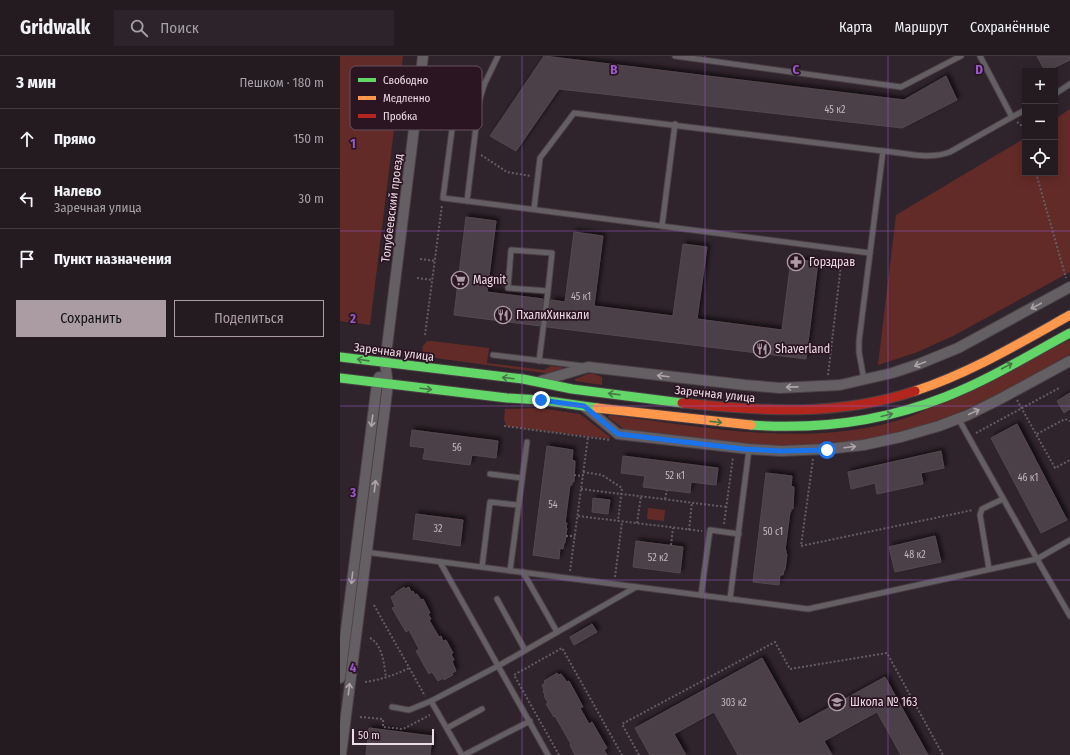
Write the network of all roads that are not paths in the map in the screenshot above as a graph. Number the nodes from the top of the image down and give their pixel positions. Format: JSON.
{"nodes":[{"id":1,"x":424,"y":56,"type":"edge"},
{"id":2,"x":498,"y":56,"type":"edge"},
{"id":3,"x":675,"y":56,"type":"edge"},
{"id":4,"x":961,"y":56,"type":"edge"},
{"id":5,"x":980,"y":56,"type":"edge"},
{"id":6,"x":423,"y":66,"type":"edge"},
{"id":7,"x":1070,"y":84,"type":"edge"},
{"id":8,"x":484,"y":85,"type":"joint"},
{"id":9,"x":482,"y":92,"type":"edge"},
{"id":10,"x":1058,"y":92,"type":"edge"},
{"id":11,"x":1022,"y":112,"type":"edge"},
{"id":12,"x":1012,"y":117,"type":"junction"},
{"id":13,"x":675,"y":124,"type":"junction"},
{"id":14,"x":414,"y":130,"type":"edge"},
{"id":15,"x":452,"y":130,"type":"edge"},
{"id":16,"x":476,"y":130,"type":"edge"},
{"id":17,"x":883,"y":151,"type":"junction"},
{"id":18,"x":467,"y":201,"type":"junction"},
{"id":19,"x":534,"y":209,"type":"junction"},
{"id":20,"x":662,"y":226,"type":"junction"},
{"id":21,"x":870,"y":253,"type":"junction"},
{"id":22,"x":1068,"y":283,"type":"edge"},
{"id":23,"x":548,"y":291,"type":"junction"},
{"id":24,"x":1070,"y":315,"type":"edge"},
{"id":25,"x":1070,"y":333,"type":"edge"},
{"id":26,"x":493,"y":355,"type":"dead end"},
{"id":27,"x":340,"y":357,"type":"edge"},
{"id":28,"x":539,"y":361,"type":"junction"},
{"id":29,"x":1070,"y":361,"type":"edge"},
{"id":30,"x":385,"y":363,"type":"junction"},
{"id":31,"x":588,"y":367,"type":"junction"},
{"id":32,"x":340,"y":378,"type":"edge"},
{"id":33,"x":864,"y":380,"type":"junction"},
{"id":34,"x":377,"y":382,"type":"junction"},
{"id":35,"x":539,"y":382,"type":"junction"},
{"id":36,"x":388,"y":384,"type":"junction"},
{"id":37,"x":584,"y":406,"type":"junction"},
{"id":38,"x":958,"y":418,"type":"junction"},
{"id":39,"x":527,"y":442,"type":"dead end"},
{"id":40,"x":750,"y":449,"type":"junction"},
{"id":41,"x":490,"y":474,"type":"dead end"},
{"id":42,"x":522,"y":478,"type":"junction"},
{"id":43,"x":1003,"y":499,"type":"junction"},
{"id":44,"x":518,"y":505,"type":"junction"},
{"id":45,"x":738,"y":534,"type":"junction"},
{"id":46,"x":1070,"y":540,"type":"edge"},
{"id":47,"x":356,"y":551,"type":"junction"},
{"id":48,"x":366,"y":552,"type":"junction"},
{"id":49,"x":1037,"y":559,"type":"junction"},
{"id":50,"x":440,"y":562,"type":"junction"},
{"id":51,"x":482,"y":567,"type":"junction"},
{"id":52,"x":989,"y":570,"type":"junction"},
{"id":53,"x":510,"y":571,"type":"junction"},
{"id":54,"x":523,"y":572,"type":"junction"},
{"id":55,"x":636,"y":587,"type":"junction"},
{"id":56,"x":702,"y":596,"type":"junction"},
{"id":57,"x":497,"y":599,"type":"dead end"},
{"id":58,"x":730,"y":599,"type":"junction"},
{"id":59,"x":1070,"y":616,"type":"edge"},
{"id":60,"x":557,"y":632,"type":"junction"},
{"id":61,"x":525,"y":650,"type":"junction"},
{"id":62,"x":498,"y":666,"type":"junction"},
{"id":63,"x":340,"y":678,"type":"edge"},
{"id":64,"x":431,"y":701,"type":"junction"},
{"id":65,"x":392,"y":708,"type":"dead end"},
{"id":66,"x":482,"y":709,"type":"dead end"},
{"id":67,"x":530,"y":721,"type":"junction"},
{"id":68,"x":447,"y":728,"type":"junction"},
{"id":69,"x":341,"y":755,"type":"edge"},
{"id":70,"x":464,"y":755,"type":"edge"},
{"id":71,"x":548,"y":755,"type":"edge"}],
"edges":[{"from":1,"to":6,"type":"street","name":"Толубеевский проезд"},
{"from":2,"to":8,"type":"lane"},
{"from":3,"to":4,"type":"lane"},
{"from":5,"to":12,"type":"lane"},
{"from":7,"to":10,"type":"lane"},
{"from":8,"to":9,"type":"lane"},
{"from":11,"to":12,"type":"lane"},
{"from":12,"to":17,"type":"lane"},
{"from":13,"to":17,"type":"lane"},
{"from":13,"to":19,"type":"lane"},
{"from":13,"to":20,"type":"lane"},
{"from":14,"to":30,"type":"street","name":"Толубеевский проезд"},
{"from":15,"to":18,"type":"lane"},
{"from":16,"to":18,"type":"lane"},
{"from":17,"to":21,"type":"lane"},
{"from":18,"to":19,"type":"lane"},
{"from":19,"to":20,"type":"lane"},
{"from":20,"to":21,"type":"lane"},
{"from":21,"to":33,"type":"lane"},
{"from":22,"to":33,"type":"street","one_way":true},
{"from":23,"to":23,"type":"lane"},
{"from":23,"to":28,"type":"lane"},
{"from":24,"to":35,"type":"street","name":"Заречная улица","one_way":true},
{"from":37,"to":25,"type":"street","one_way":true},
{"from":26,"to":28,"type":"lane"},
{"from":30,"to":27,"type":"street","name":"Заречная улица","one_way":true},
{"from":28,"to":31,"type":"lane"},
{"from":38,"to":29,"type":"street","one_way":true},
{"from":30,"to":34,"type":"street","name":"Толубеевский проезд"},
{"from":35,"to":30,"type":"street","name":"Заречная улица","one_way":true},
{"from":30,"to":36,"type":"street","name":"Толубеевский проезд"},
{"from":33,"to":31,"type":"street","one_way":true},
{"from":31,"to":35,"type":"street"},
{"from":32,"to":34,"type":"street"},
{"from":34,"to":36,"type":"street"},
{"from":34,"to":47,"type":"street","name":"Толубеевский проезд","one_way":true},
{"from":36,"to":37,"type":"street","one_way":true},
{"from":48,"to":36,"type":"street","name":"Толубеевский проезд","one_way":true},
{"from":37,"to":40,"type":"street"},
{"from":40,"to":38,"type":"street","one_way":true},
{"from":38,"to":43,"type":"lane"},
{"from":39,"to":42,"type":"lane"},
{"from":40,"to":45,"type":"lane"},
{"from":41,"to":42,"type":"lane"},
{"from":42,"to":44,"type":"lane"},
{"from":43,"to":49,"type":"lane"},
{"from":43,"to":52,"type":"lane"},
{"from":44,"to":51,"type":"lane"},
{"from":44,"to":53,"type":"lane"},
{"from":45,"to":56,"type":"lane"},
{"from":45,"to":58,"type":"lane"},
{"from":46,"to":49,"type":"lane"},
{"from":47,"to":48,"type":"lane"},
{"from":47,"to":63,"type":"street","name":"Толубеевский проезд","one_way":true},
{"from":48,"to":50,"type":"lane"},
{"from":69,"to":48,"type":"street","name":"Толубеевский проезд","one_way":true},
{"from":49,"to":52,"type":"lane"},
{"from":49,"to":59,"type":"lane"},
{"from":50,"to":51,"type":"lane"},
{"from":50,"to":62,"type":"lane"},
{"from":51,"to":53,"type":"lane"},
{"from":52,"to":58,"type":"lane"},
{"from":53,"to":54,"type":"lane"},
{"from":54,"to":55,"type":"lane"},
{"from":54,"to":60,"type":"lane"},
{"from":55,"to":56,"type":"lane"},
{"from":55,"to":60,"type":"lane"},
{"from":56,"to":58,"type":"lane"},
{"from":57,"to":61,"type":"lane"},
{"from":60,"to":61,"type":"lane"},
{"from":61,"to":62,"type":"lane"},
{"from":62,"to":64,"type":"lane"},
{"from":62,"to":67,"type":"lane"},
{"from":64,"to":65,"type":"lane"},
{"from":64,"to":68,"type":"lane"},
{"from":66,"to":68,"type":"lane"},
{"from":67,"to":70,"type":"lane"},
{"from":67,"to":71,"type":"lane"},
{"from":68,"to":70,"type":"lane"}]}
